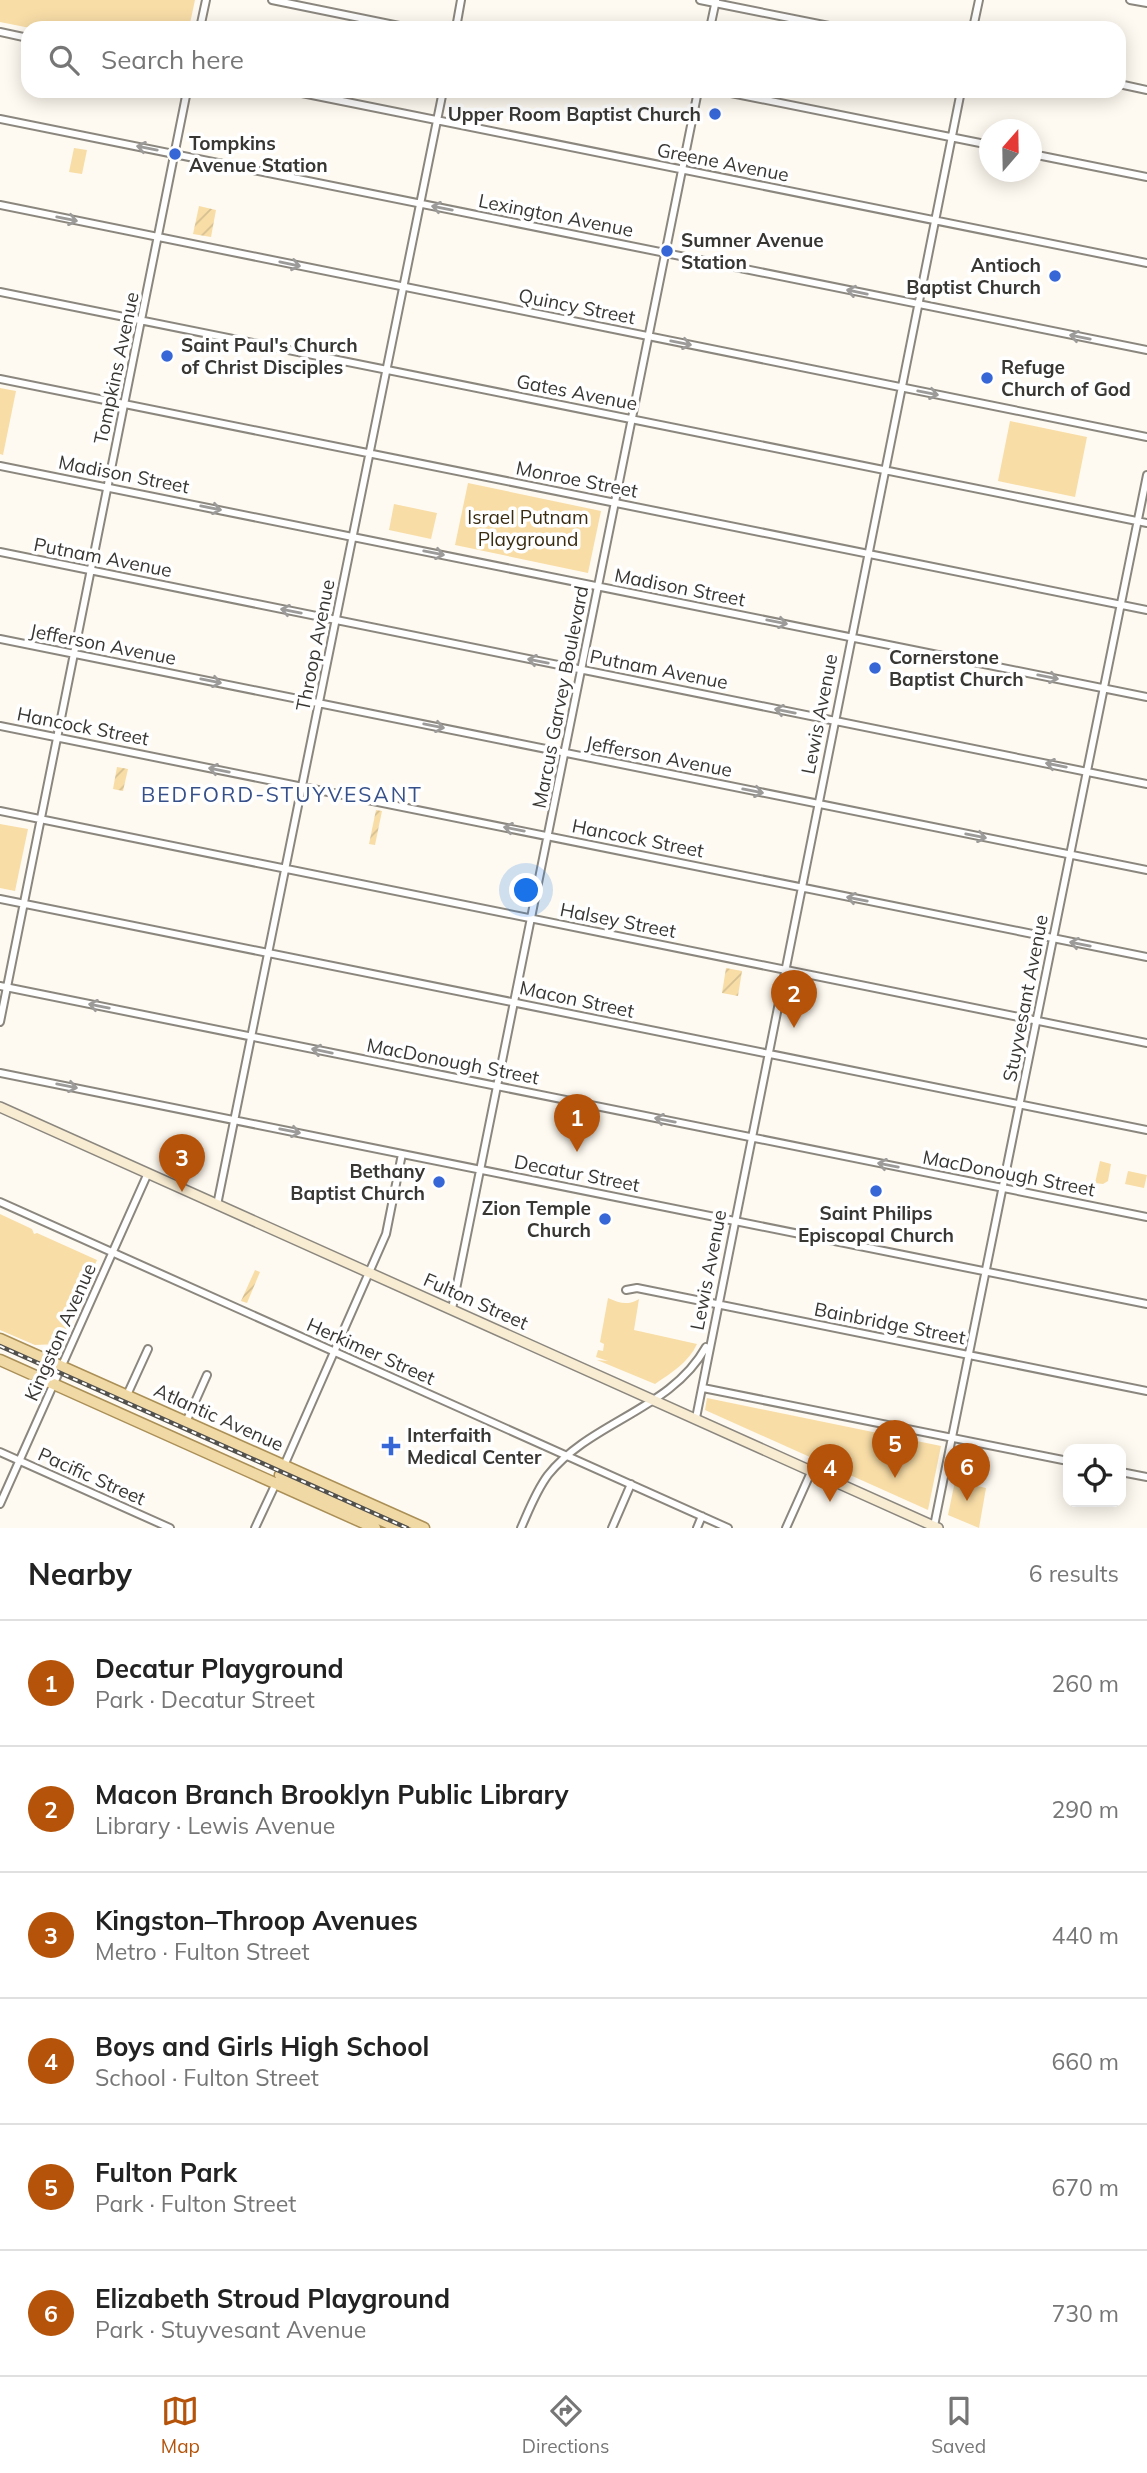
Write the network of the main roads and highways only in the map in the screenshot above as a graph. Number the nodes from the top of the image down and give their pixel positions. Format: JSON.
{"nodes":[{"id":1,"x":0,"y":1107,"type":"edge"},
{"id":2,"x":0,"y":1339,"type":"edge"},
{"id":3,"x":0,"y":1347,"type":"edge"},
{"id":4,"x":23,"y":1349,"type":"junction"},
{"id":5,"x":0,"y":1360,"type":"edge"},
{"id":6,"x":280,"y":1474,"type":"junction"},
{"id":7,"x":936,"y":1527,"type":"edge"},
{"id":8,"x":375,"y":1528,"type":"edge"},
{"id":9,"x":399,"y":1528,"type":"edge"},
{"id":10,"x":424,"y":1528,"type":"edge"}],
"edges":[{"from":1,"to":7,"type":"main road","name":"Fulton Street"},
{"from":2,"to":4,"type":"main road","name":"Atlantic Avenue"},
{"from":3,"to":4,"type":"main road"},
{"from":4,"to":6,"type":"main road","name":"Atlantic Avenue"},
{"from":5,"to":6,"type":"main road","name":"Atlantic Avenue"},
{"from":6,"to":8,"type":"main road","name":"Atlantic Avenue"},
{"from":6,"to":9,"type":"main road"},
{"from":6,"to":10,"type":"main road","name":"Atlantic Avenue"}]}
